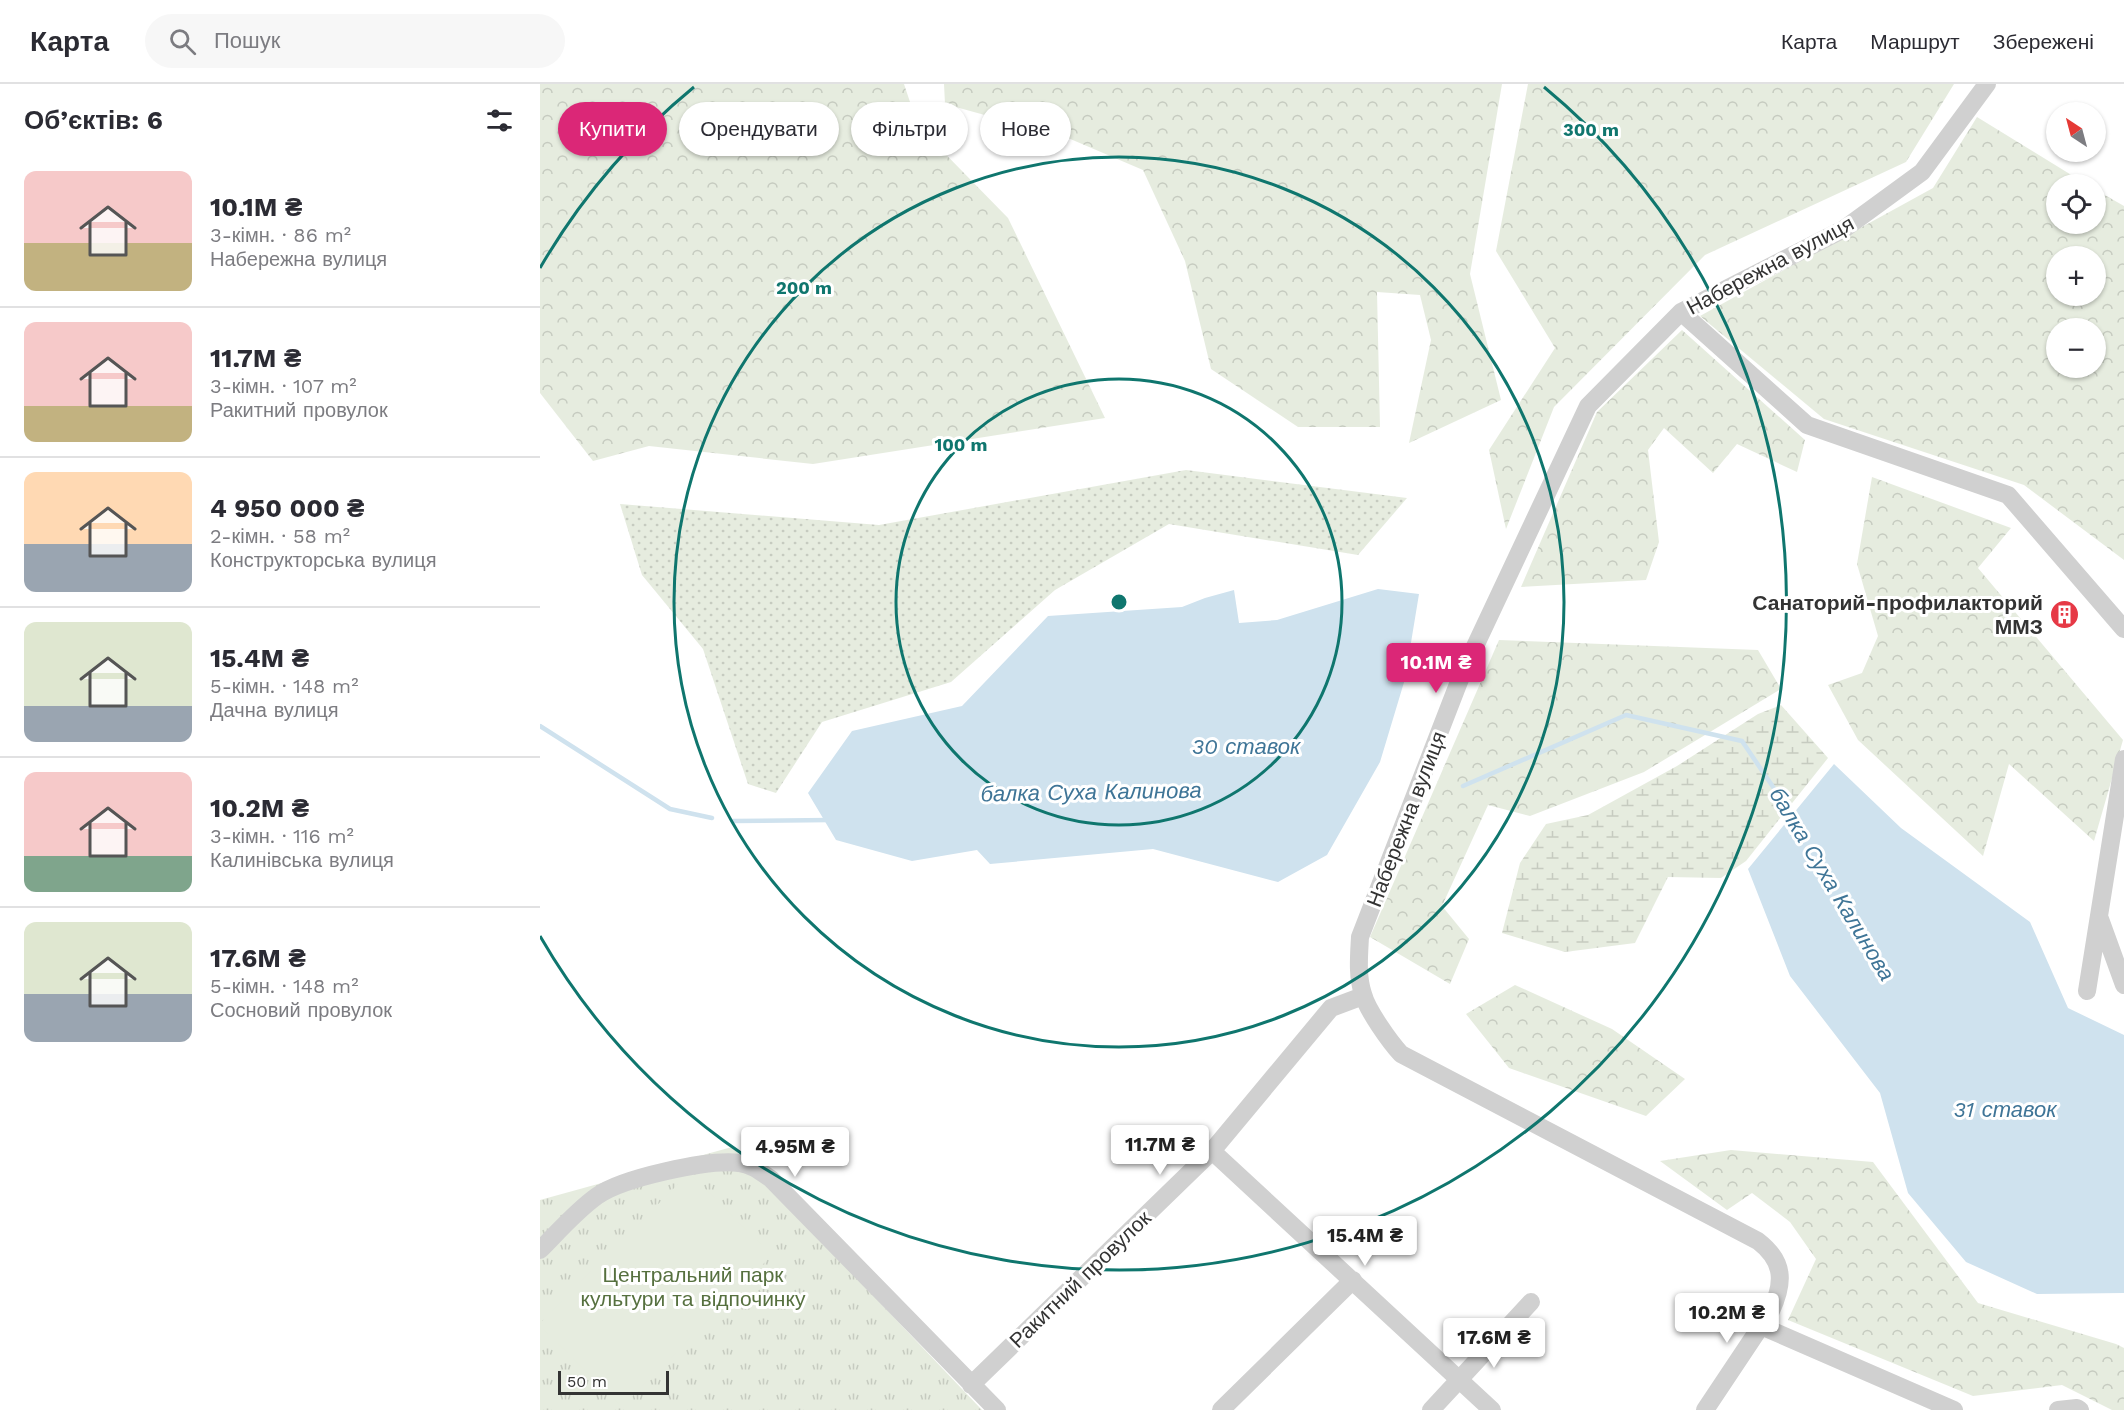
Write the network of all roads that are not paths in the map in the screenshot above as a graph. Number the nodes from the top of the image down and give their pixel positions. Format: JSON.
{"nodes":[{"id":1,"x":1987,"y":84,"type":"edge"},
{"id":2,"x":1681,"y":312,"type":"junction"},
{"id":3,"x":2124,"y":629,"type":"edge"},
{"id":4,"x":2124,"y":759,"type":"edge"},
{"id":5,"x":2099,"y":918,"type":"junction"},
{"id":6,"x":2124,"y":985,"type":"edge"},
{"id":7,"x":2087,"y":992,"type":"dead end"},
{"id":8,"x":1363,"y":996,"type":"junction"},
{"id":9,"x":1212,"y":1151,"type":"junction"},
{"id":10,"x":540,"y":1250,"type":"edge"},
{"id":11,"x":1353,"y":1281,"type":"junction"},
{"id":12,"x":1531,"y":1302,"type":"dead end"},
{"id":13,"x":1761,"y":1326,"type":"junction"},
{"id":14,"x":1460,"y":1379,"type":"junction"},
{"id":15,"x":971,"y":1385,"type":"junction"},
{"id":16,"x":997,"y":1410,"type":"edge"},
{"id":17,"x":1221,"y":1410,"type":"edge"},
{"id":18,"x":1431,"y":1410,"type":"edge"},
{"id":19,"x":1492,"y":1410,"type":"edge"},
{"id":20,"x":1705,"y":1410,"type":"edge"},
{"id":21,"x":1954,"y":1410,"type":"edge"},
{"id":22,"x":2058,"y":1410,"type":"edge"},
{"id":23,"x":2080,"y":1410,"type":"edge"}],
"edges":[{"from":1,"to":2,"type":"street","name":"Набережна вулиця"},
{"from":2,"to":3,"type":"street"},
{"from":2,"to":8,"type":"street","name":"Набережна вулиця"},
{"from":4,"to":5,"type":"street"},
{"from":5,"to":6,"type":"street"},
{"from":5,"to":7,"type":"street"},
{"from":8,"to":9,"type":"street","name":"Ракитний провулок"},
{"from":8,"to":13,"type":"street","name":"Набережна вулиця"},
{"from":9,"to":11,"type":"street"},
{"from":9,"to":15,"type":"street","name":"Ракитний провулок"},
{"from":10,"to":15,"type":"street"},
{"from":11,"to":14,"type":"street"},
{"from":11,"to":17,"type":"street"},
{"from":12,"to":14,"type":"street"},
{"from":13,"to":20,"type":"street"},
{"from":13,"to":21,"type":"street"},
{"from":14,"to":18,"type":"street"},
{"from":14,"to":19,"type":"street"},
{"from":15,"to":16,"type":"street"},
{"from":22,"to":23,"type":"street"}]}
